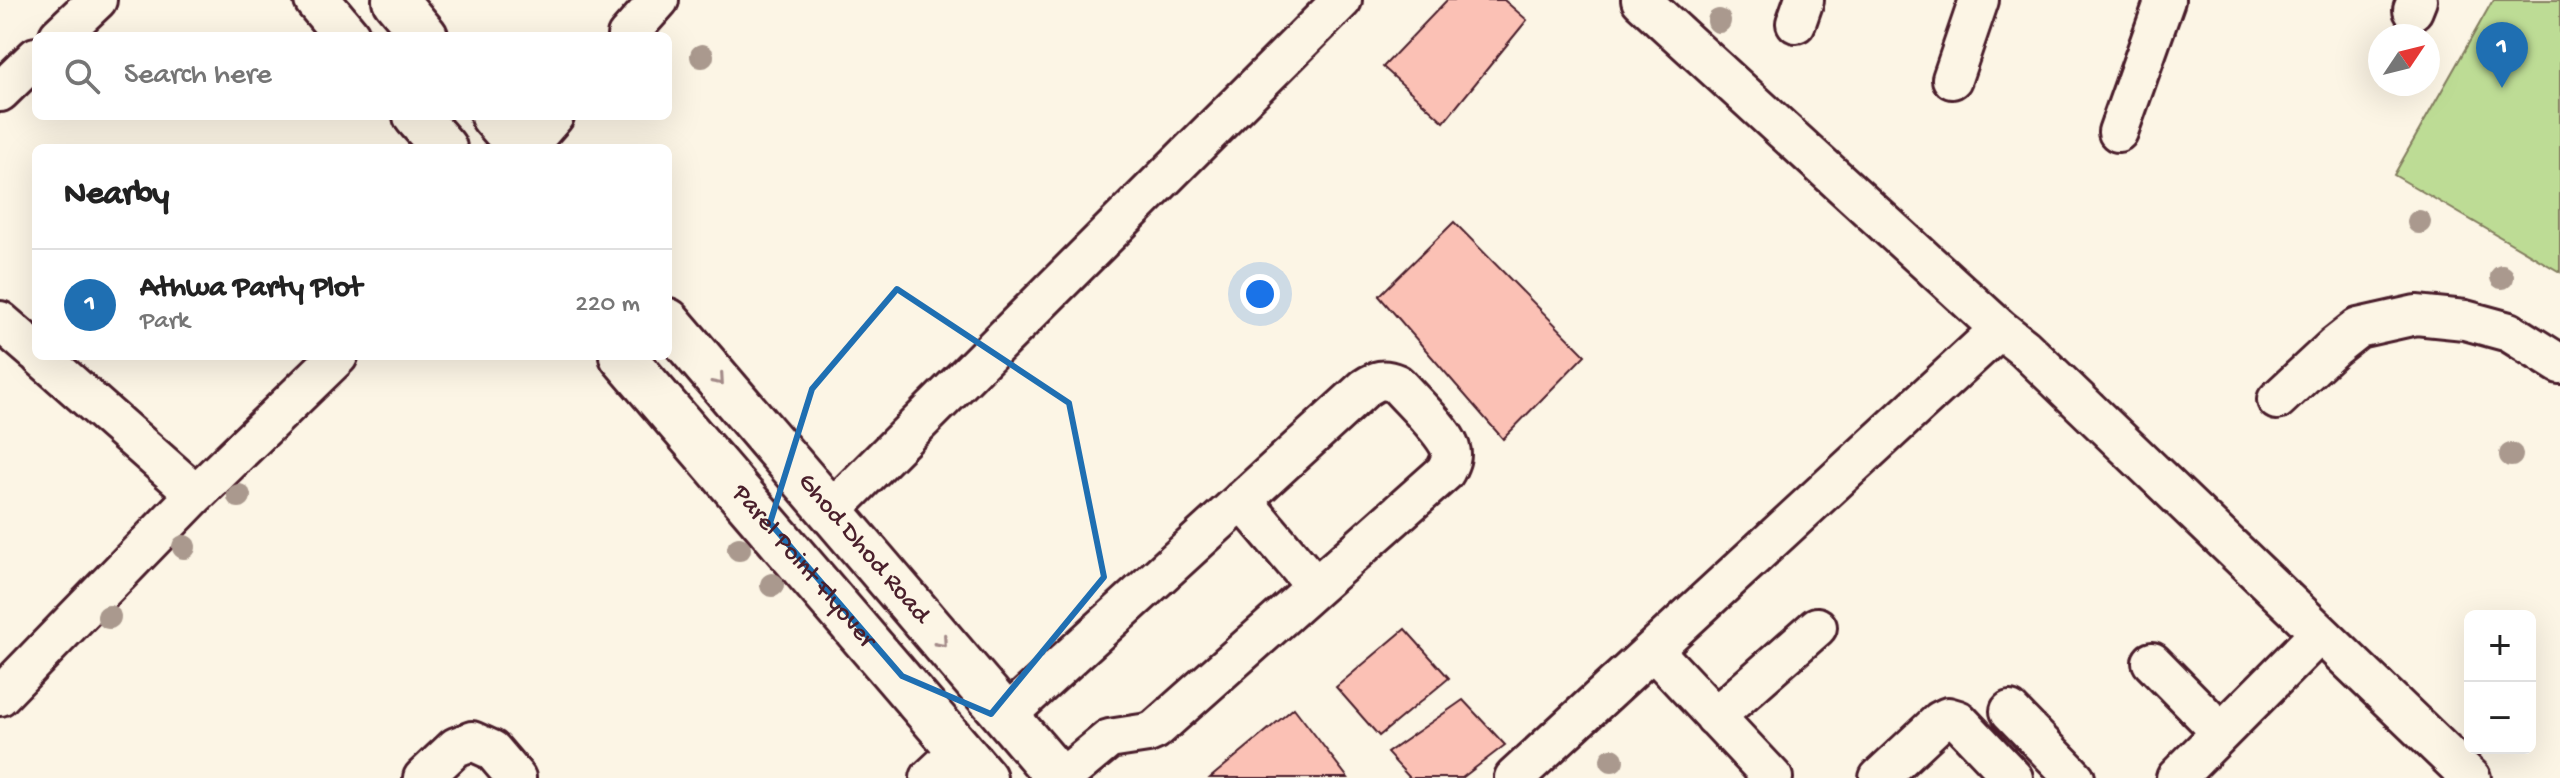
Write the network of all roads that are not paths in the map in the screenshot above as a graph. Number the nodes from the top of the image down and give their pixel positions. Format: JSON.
{"nodes":[{"id":1,"x":97,"y":0,"type":"edge"},
{"id":2,"x":317,"y":0,"type":"edge"},
{"id":3,"x":395,"y":0,"type":"edge"},
{"id":4,"x":659,"y":0,"type":"edge"},
{"id":5,"x":1342,"y":0,"type":"edge"},
{"id":6,"x":1641,"y":0,"type":"edge"},
{"id":7,"x":1979,"y":0,"type":"edge"},
{"id":8,"x":2165,"y":0,"type":"edge"},
{"id":9,"x":63,"y":32,"type":"edge"},
{"id":10,"x":344,"y":32,"type":"edge"},
{"id":11,"x":422,"y":32,"type":"edge"},
{"id":12,"x":631,"y":32,"type":"edge"},
{"id":13,"x":32,"y":61,"type":"edge"},
{"id":14,"x":1952,"y":79,"type":"dead end"},
{"id":15,"x":0,"y":92,"type":"edge"},
{"id":16,"x":420,"y":120,"type":"edge"},
{"id":17,"x":497,"y":120,"type":"edge"},
{"id":18,"x":550,"y":120,"type":"edge"},
{"id":19,"x":2118,"y":132,"type":"dead end"},
{"id":20,"x":440,"y":144,"type":"edge"},
{"id":21,"x":519,"y":144,"type":"edge"},
{"id":22,"x":527,"y":144,"type":"edge"},
{"id":23,"x":0,"y":321,"type":"edge"},
{"id":24,"x":672,"y":326,"type":"edge"},
{"id":25,"x":2000,"y":329,"type":"junction"},
{"id":26,"x":32,"y":349,"type":"edge"},
{"id":27,"x":45,"y":360,"type":"edge"},
{"id":28,"x":334,"y":360,"type":"edge"},
{"id":29,"x":625,"y":360,"type":"edge"},
{"id":30,"x":2560,"y":364,"type":"edge"},
{"id":31,"x":2277,"y":400,"type":"dead end"},
{"id":32,"x":196,"y":494,"type":"junction"},
{"id":33,"x":1242,"y":500,"type":"junction"},
{"id":34,"x":831,"y":511,"type":"junction"},
{"id":35,"x":1315,"y":586,"type":"junction"},
{"id":36,"x":1817,"y":627,"type":"dead end"},
{"id":37,"x":2320,"y":633,"type":"junction"},
{"id":38,"x":1653,"y":650,"type":"junction"},
{"id":39,"x":2152,"y":662,"type":"dead end"},
{"id":40,"x":0,"y":696,"type":"edge"},
{"id":41,"x":2010,"y":711,"type":"dead end"},
{"id":42,"x":1006,"y":716,"type":"junction"},
{"id":43,"x":1715,"y":717,"type":"junction"},
{"id":44,"x":2221,"y":732,"type":"junction"},
{"id":45,"x":958,"y":769,"type":"edge"},
{"id":46,"x":423,"y":778,"type":"edge"},
{"id":47,"x":516,"y":778,"type":"edge"},
{"id":48,"x":1060,"y":778,"type":"edge"},
{"id":49,"x":1514,"y":778,"type":"edge"},
{"id":50,"x":1773,"y":778,"type":"edge"},
{"id":51,"x":1879,"y":778,"type":"edge"},
{"id":52,"x":2013,"y":778,"type":"edge"},
{"id":53,"x":2075,"y":778,"type":"edge"},
{"id":54,"x":2176,"y":778,"type":"edge"},
{"id":55,"x":2471,"y":778,"type":"edge"}],
"edges":[{"from":1,"to":9,"type":"street"},
{"from":2,"to":10,"type":"main road"},
{"from":3,"to":11,"type":"main road"},
{"from":4,"to":12,"type":"street"},
{"from":5,"to":34,"type":"street"},
{"from":6,"to":25,"type":"street"},
{"from":7,"to":14,"type":"street"},
{"from":8,"to":19,"type":"street"},
{"from":13,"to":15,"type":"street"},
{"from":16,"to":20,"type":"main road"},
{"from":17,"to":21,"type":"main road"},
{"from":18,"to":22,"type":"street"},
{"from":23,"to":26,"type":"street"},
{"from":24,"to":34,"type":"main road","name":"Ghod Dhod Road","one_way":true},
{"from":25,"to":37,"type":"street"},
{"from":25,"to":38,"type":"street"},
{"from":27,"to":32,"type":"street"},
{"from":28,"to":32,"type":"street"},
{"from":29,"to":45,"type":"main road","name":"Parel Point Flyover"},
{"from":30,"to":31,"type":"street"},
{"from":32,"to":40,"type":"street"},
{"from":33,"to":35,"type":"street"},
{"from":33,"to":35,"type":"street"},
{"from":33,"to":42,"type":"street"},
{"from":34,"to":42,"type":"main road","name":"Ghod Dhod Road","one_way":true},
{"from":35,"to":48,"type":"street"},
{"from":36,"to":43,"type":"street"},
{"from":37,"to":44,"type":"street"},
{"from":37,"to":55,"type":"street"},
{"from":38,"to":43,"type":"street"},
{"from":38,"to":49,"type":"street"},
{"from":39,"to":44,"type":"street"},
{"from":41,"to":53,"type":"street"},
{"from":42,"to":48,"type":"main road","name":"Ghod Dhod Road"},
{"from":43,"to":50,"type":"street"},
{"from":44,"to":54,"type":"street"},
{"from":46,"to":47,"type":"street"},
{"from":51,"to":52,"type":"street"}]}
